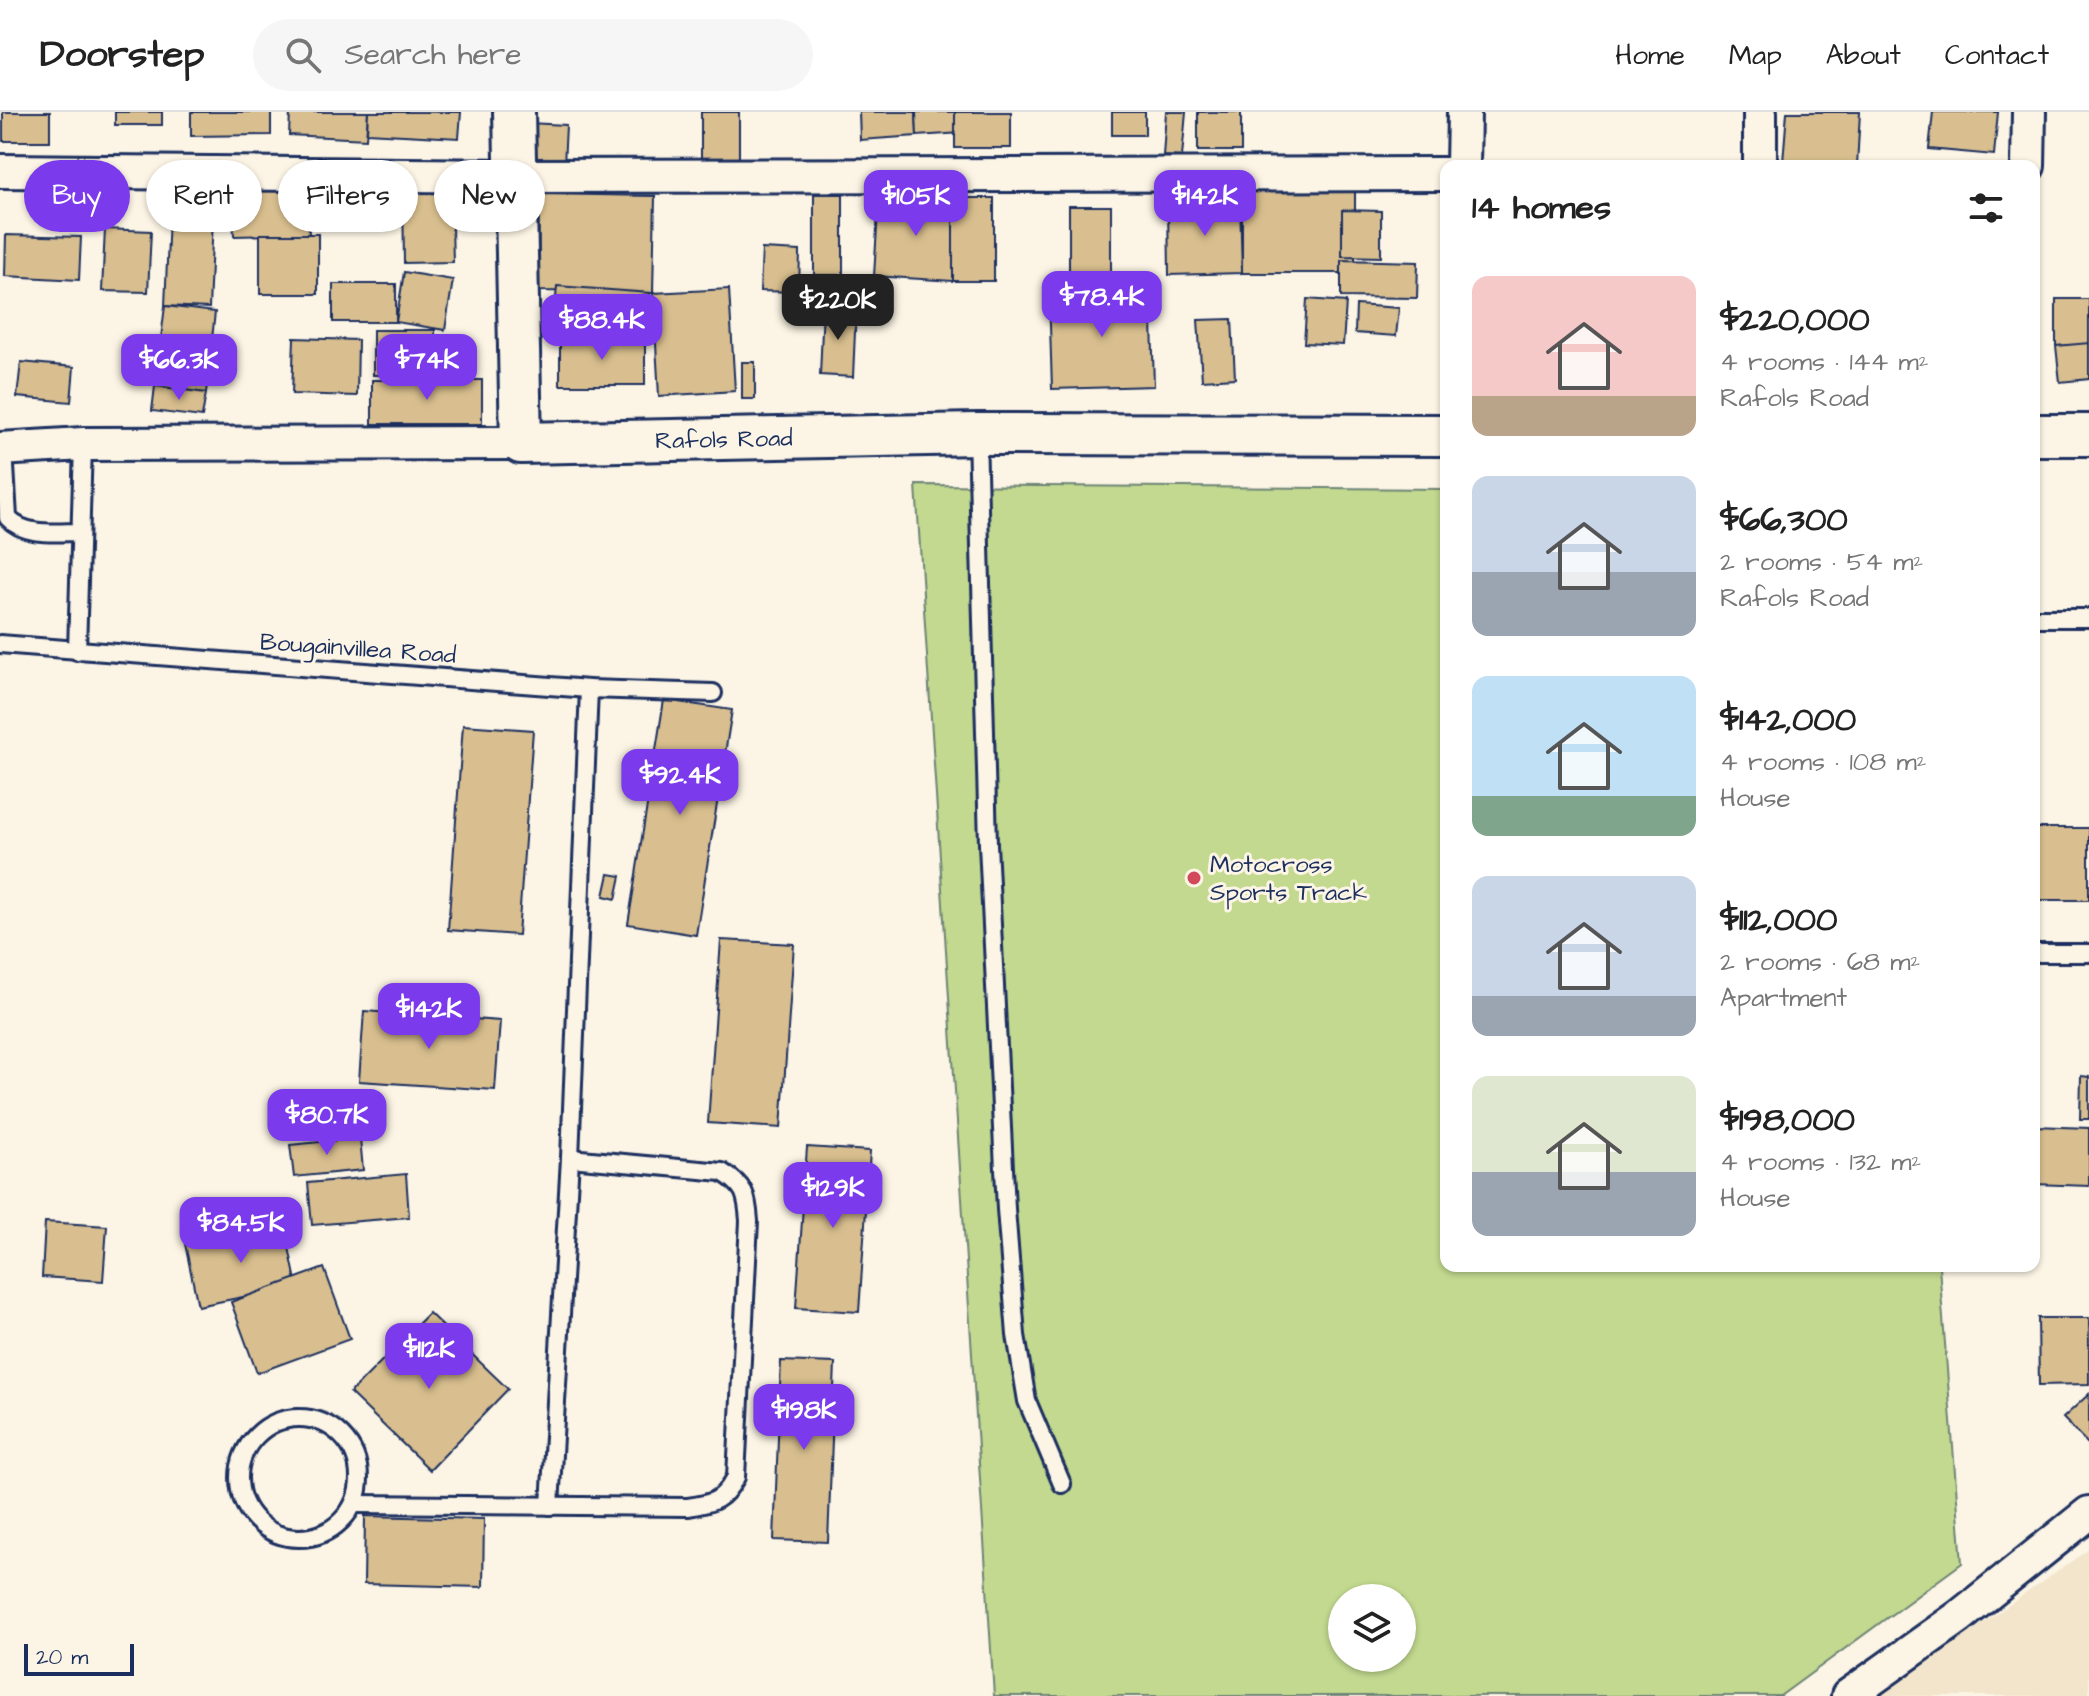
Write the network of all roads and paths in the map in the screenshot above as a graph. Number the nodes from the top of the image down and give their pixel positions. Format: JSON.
{"nodes":[{"id":1,"x":514,"y":112,"type":"edge"},
{"id":2,"x":1464,"y":112,"type":"edge"},
{"id":3,"x":1760,"y":112,"type":"edge"},
{"id":4,"x":2029,"y":112,"type":"edge"},
{"id":5,"x":515,"y":160,"type":"edge"},
{"id":6,"x":1463,"y":160,"type":"edge"},
{"id":7,"x":1760,"y":160,"type":"edge"},
{"id":8,"x":2028,"y":160,"type":"edge"},
{"id":9,"x":0,"y":171,"type":"edge"},
{"id":10,"x":1440,"y":174,"type":"edge"},
{"id":11,"x":434,"y":175,"type":"edge"},
{"id":12,"x":545,"y":176,"type":"edge"},
{"id":13,"x":516,"y":232,"type":"edge"},
{"id":14,"x":977,"y":434,"type":"junction"},
{"id":15,"x":1440,"y":435,"type":"edge"},
{"id":16,"x":2040,"y":435,"type":"edge"},
{"id":17,"x":2089,"y":435,"type":"edge"},
{"id":18,"x":521,"y":443,"type":"junction"},
{"id":19,"x":83,"y":444,"type":"junction"},
{"id":20,"x":2,"y":449,"type":"edge"},
{"id":21,"x":80,"y":532,"type":"junction"},
{"id":22,"x":2040,"y":618,"type":"edge"},
{"id":23,"x":2089,"y":618,"type":"edge"},
{"id":24,"x":0,"y":644,"type":"edge"},
{"id":25,"x":77,"y":651,"type":"junction"},
{"id":26,"x":589,"y":689,"type":"junction"},
{"id":27,"x":713,"y":693,"type":"dead end"},
{"id":28,"x":2040,"y":953,"type":"edge"},
{"id":29,"x":2089,"y":953,"type":"edge"},
{"id":30,"x":570,"y":1158,"type":"junction"},
{"id":31,"x":1062,"y":1484,"type":"dead end"},
{"id":32,"x":355,"y":1504,"type":"junction"},
{"id":33,"x":550,"y":1506,"type":"junction"},
{"id":34,"x":2089,"y":1513,"type":"edge"},
{"id":35,"x":1848,"y":1696,"type":"edge"}],
"edges":[{"from":1,"to":5,"type":"street"},
{"from":2,"to":6,"type":"street"},
{"from":3,"to":7,"type":"street"},
{"from":4,"to":8,"type":"street"},
{"from":9,"to":11,"type":"street"},
{"from":10,"to":12,"type":"street"},
{"from":13,"to":18,"type":"street"},
{"from":14,"to":15,"type":"street","name":"Rafols Road"},
{"from":14,"to":18,"type":"street","name":"Rafols Road"},
{"from":14,"to":31,"type":"lane"},
{"from":16,"to":17,"type":"street"},
{"from":18,"to":19,"type":"street","name":"Rafols Road"},
{"from":19,"to":20,"type":"street","name":"Rafols Road"},
{"from":19,"to":21,"type":"lane"},
{"from":20,"to":21,"type":"lane"},
{"from":21,"to":25,"type":"lane"},
{"from":22,"to":23,"type":"lane"},
{"from":24,"to":25,"type":"lane","name":"Bougainvillea Road"},
{"from":25,"to":26,"type":"lane","name":"Bougainvillea Road"},
{"from":26,"to":27,"type":"lane","name":"Bougainvillea Road"},
{"from":26,"to":30,"type":"lane"},
{"from":28,"to":29,"type":"lane"},
{"from":30,"to":33,"type":"lane"},
{"from":30,"to":33,"type":"lane"},
{"from":32,"to":32,"type":"lane"},
{"from":32,"to":33,"type":"lane"},
{"from":34,"to":35,"type":"street"}]}
